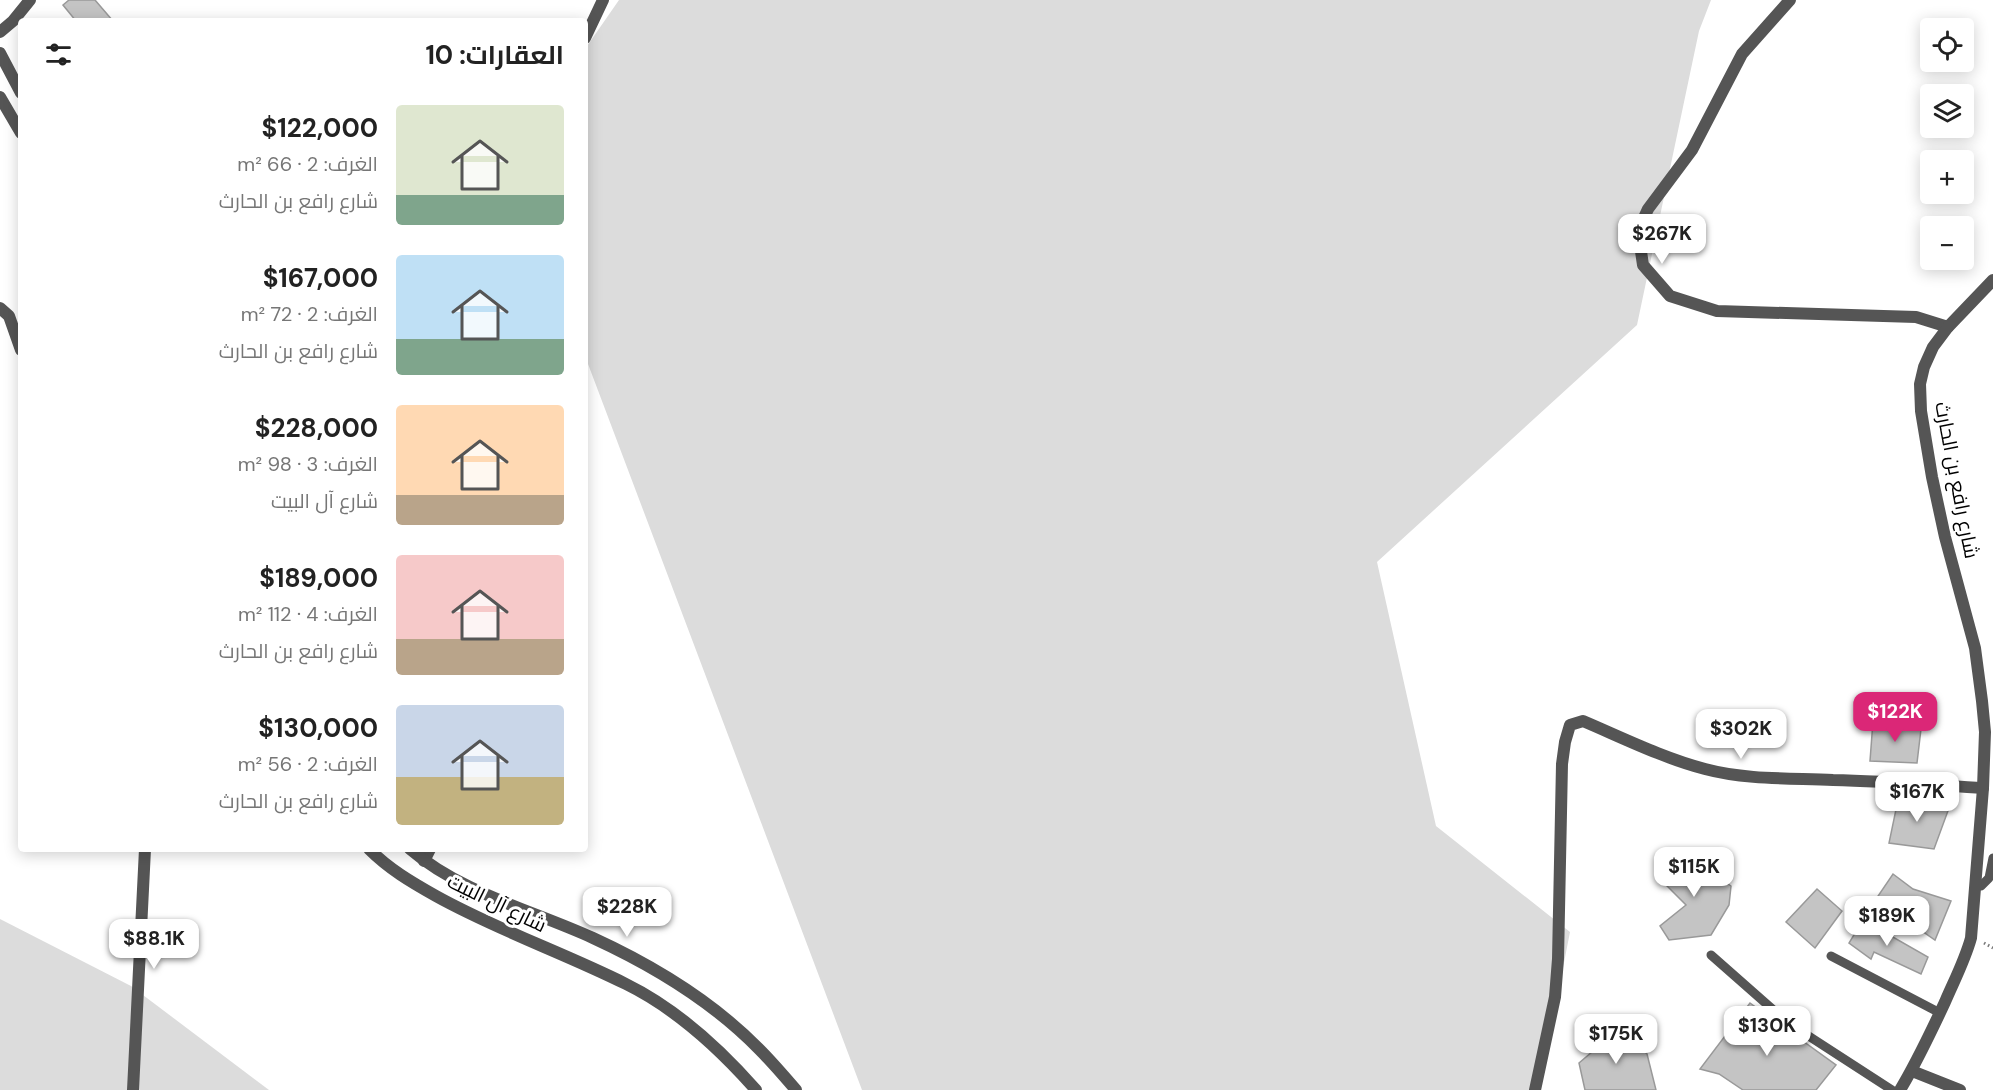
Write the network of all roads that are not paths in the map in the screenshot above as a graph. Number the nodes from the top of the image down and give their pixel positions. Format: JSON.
{"nodes":[{"id":1,"x":30,"y":0,"type":"edge"},
{"id":2,"x":603,"y":0,"type":"edge"},
{"id":3,"x":1790,"y":0,"type":"edge"},
{"id":4,"x":0,"y":32,"type":"edge"},
{"id":5,"x":588,"y":32,"type":"edge"},
{"id":6,"x":0,"y":53,"type":"edge"},
{"id":7,"x":18,"y":87,"type":"edge"},
{"id":8,"x":0,"y":97,"type":"edge"},
{"id":9,"x":18,"y":128,"type":"edge"},
{"id":10,"x":1993,"y":280,"type":"edge"},
{"id":11,"x":0,"y":308,"type":"edge"},
{"id":12,"x":1948,"y":327,"type":"junction"},
{"id":13,"x":18,"y":342,"type":"edge"},
{"id":14,"x":1983,"y":788,"type":"junction"},
{"id":15,"x":145,"y":852,"type":"edge"},
{"id":16,"x":373,"y":852,"type":"edge"},
{"id":17,"x":413,"y":852,"type":"edge"},
{"id":18,"x":428,"y":852,"type":"edge"},
{"id":19,"x":1993,"y":858,"type":"edge"},
{"id":20,"x":423,"y":861,"type":"junction"},
{"id":21,"x":1976,"y":886,"type":"junction"},
{"id":22,"x":1711,"y":955,"type":"dead end"},
{"id":23,"x":1831,"y":956,"type":"dead end"},
{"id":24,"x":1940,"y":1012,"type":"junction"},
{"id":25,"x":1912,"y":1071,"type":"junction"},
{"id":26,"x":747,"y":1084,"type":"edge"},
{"id":27,"x":791,"y":1088,"type":"edge"},
{"id":28,"x":133,"y":1090,"type":"edge"},
{"id":29,"x":756,"y":1090,"type":"edge"},
{"id":30,"x":1535,"y":1090,"type":"edge"},
{"id":31,"x":1892,"y":1090,"type":"edge"},
{"id":32,"x":1900,"y":1090,"type":"edge"},
{"id":33,"x":1960,"y":1090,"type":"edge"}],
"edges":[{"from":1,"to":4,"type":"street"},
{"from":2,"to":5,"type":"street"},
{"from":3,"to":12,"type":"street"},
{"from":6,"to":7,"type":"street"},
{"from":8,"to":9,"type":"street"},
{"from":10,"to":12,"type":"street","name":"شارع رافع بن الحارث"},
{"from":11,"to":13,"type":"street"},
{"from":12,"to":14,"type":"street","name":"شارع رافع بن الحارث"},
{"from":14,"to":21,"type":"street","name":"شارع رافع بن الحارث"},
{"from":14,"to":30,"type":"street"},
{"from":15,"to":28,"type":"street"},
{"from":16,"to":26,"type":"street","name":"شارع آل البيت"},
{"from":17,"to":20,"type":"street","name":"شارع آل البيت"},
{"from":18,"to":20,"type":"street"},
{"from":19,"to":21,"type":"lane"},
{"from":20,"to":27,"type":"street","name":"شارع آل البيت"},
{"from":21,"to":24,"type":"street","name":"شارع رافع بن الحارث"},
{"from":22,"to":31,"type":"lane"},
{"from":23,"to":24,"type":"lane"},
{"from":24,"to":25,"type":"street","name":"شارع رافع بن الحارث"},
{"from":25,"to":32,"type":"street","name":"شارع رافع بن الحارث"},
{"from":25,"to":33,"type":"street"},
{"from":26,"to":29,"type":"street","name":"شارع آل البيت"}]}
